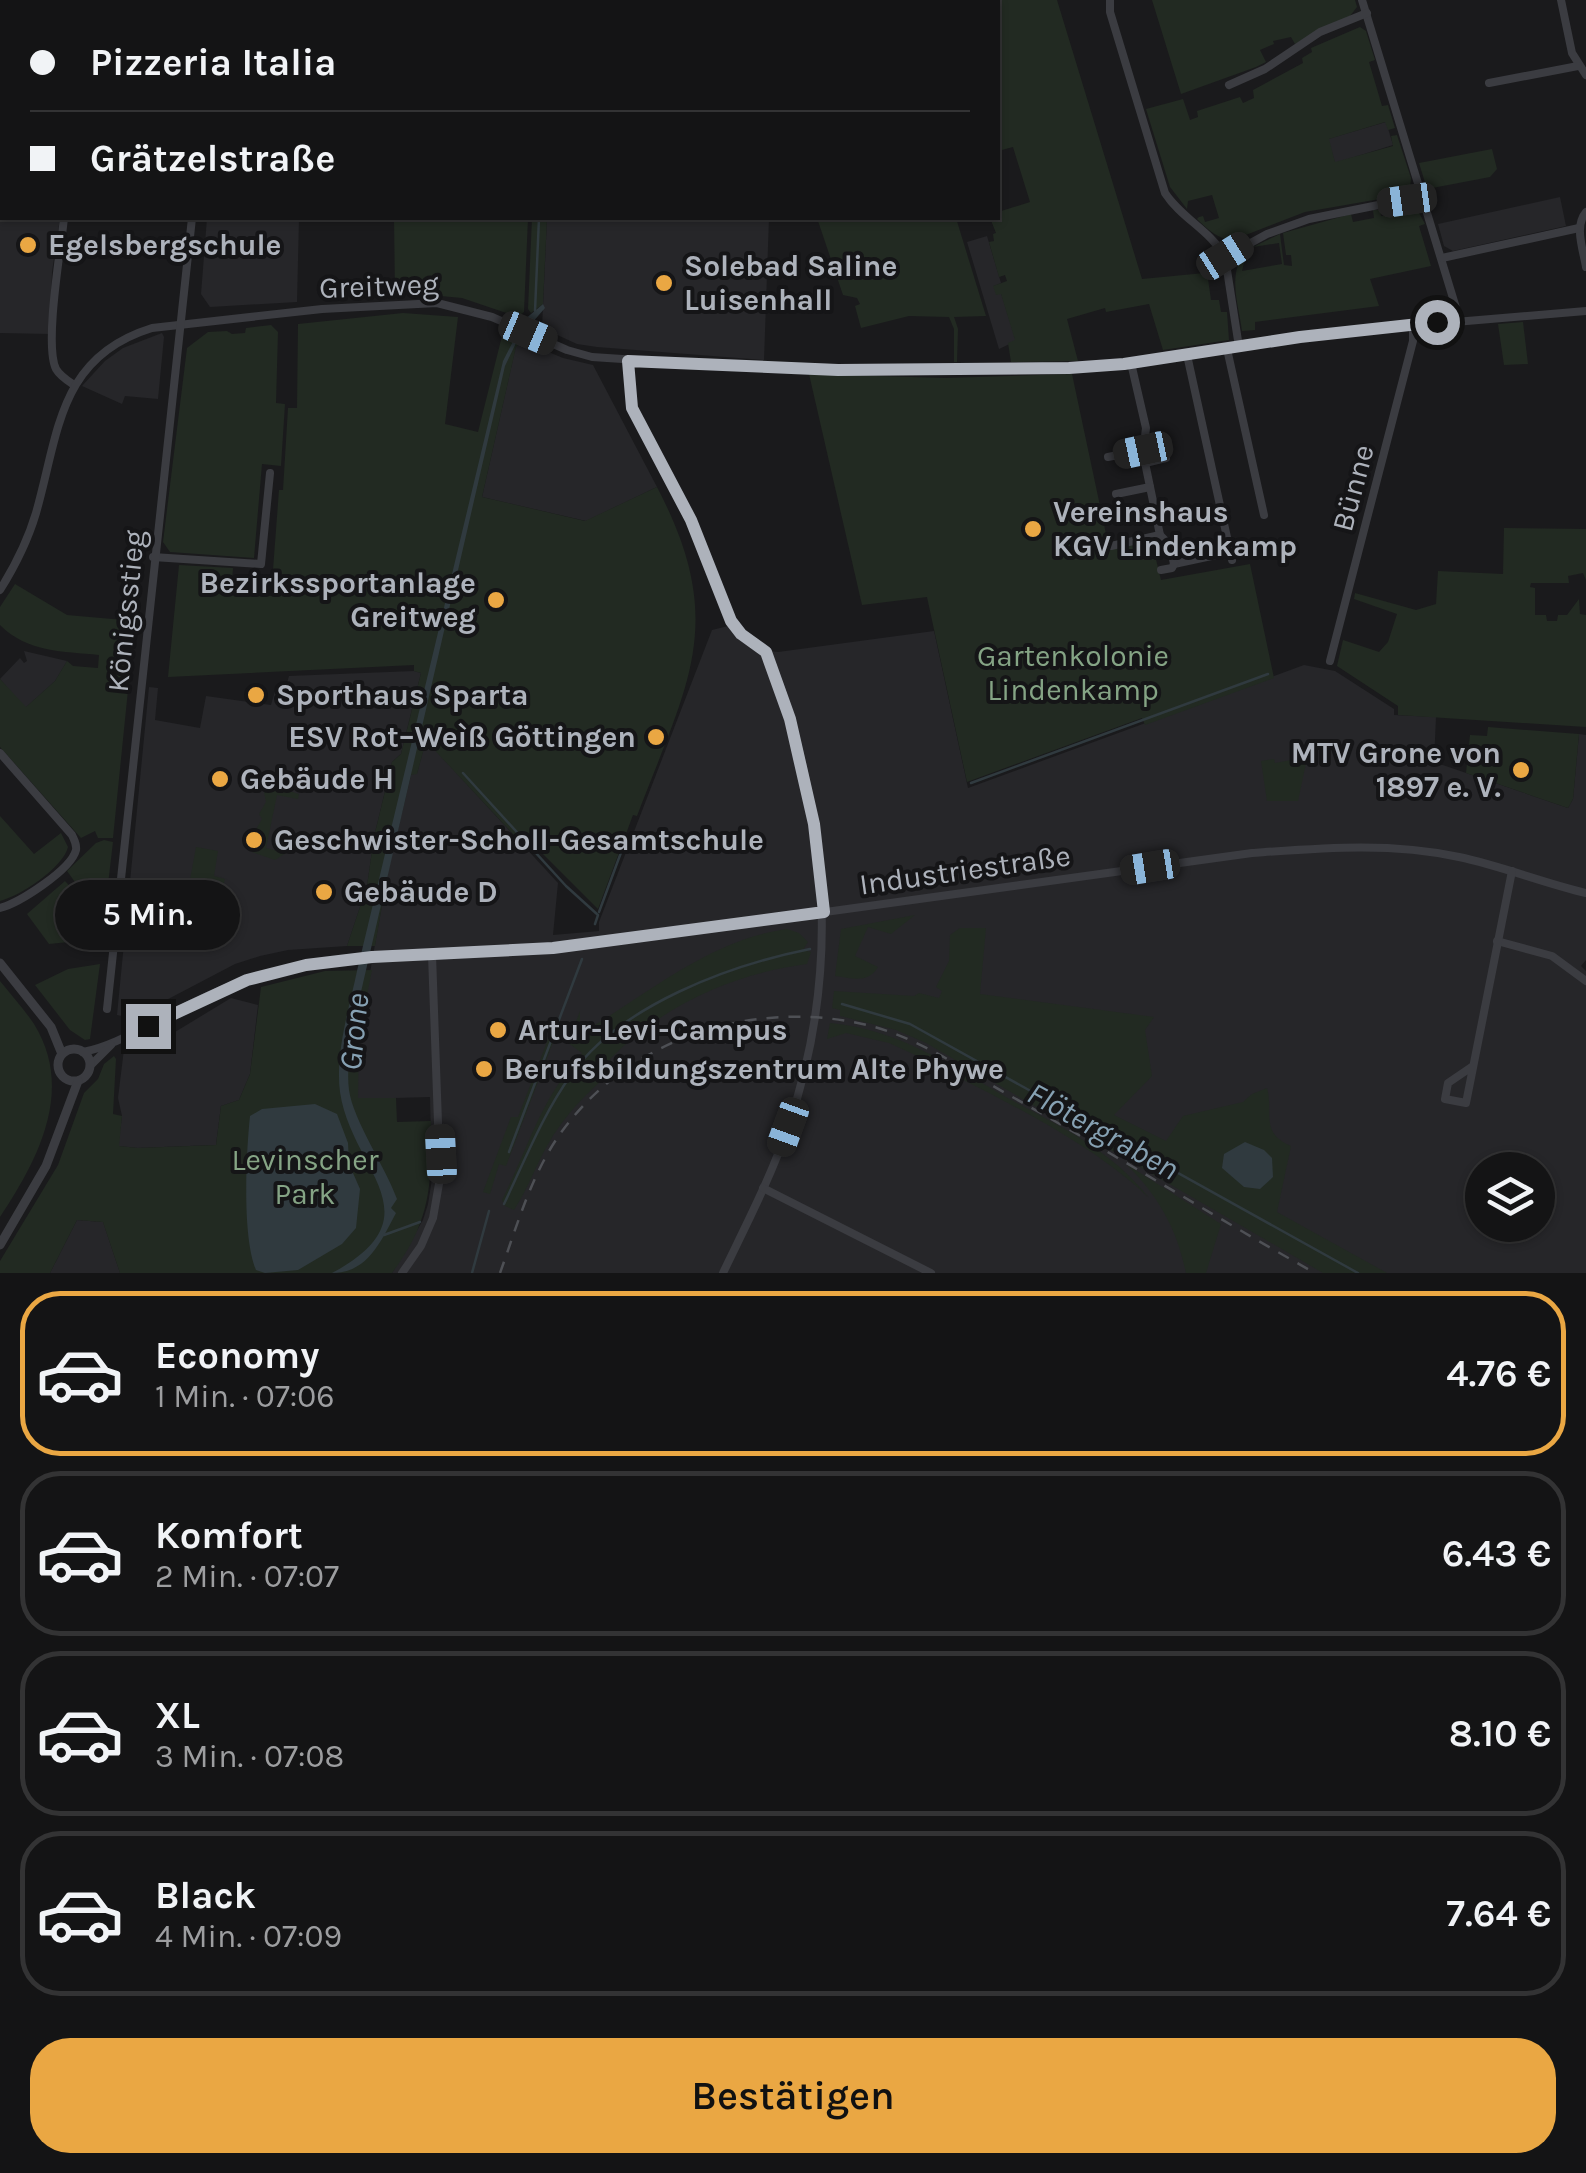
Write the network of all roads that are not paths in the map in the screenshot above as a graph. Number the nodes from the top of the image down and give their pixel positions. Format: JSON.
{"nodes":[{"id":1,"x":1110,"y":0,"type":"edge"},
{"id":2,"x":1362,"y":0,"type":"edge"},
{"id":3,"x":1561,"y":0,"type":"edge"},
{"id":4,"x":1366,"y":13,"type":"junction"},
{"id":5,"x":1578,"y":66,"type":"junction"},
{"id":6,"x":1586,"y":75,"type":"edge"},
{"id":7,"x":1489,"y":84,"type":"dead end"},
{"id":8,"x":1229,"y":85,"type":"dead end"},
{"id":9,"x":1423,"y":196,"type":"junction"},
{"id":10,"x":1586,"y":212,"type":"edge"},
{"id":11,"x":64,"y":220,"type":"edge"},
{"id":12,"x":192,"y":220,"type":"edge"},
{"id":13,"x":1580,"y":225,"type":"junction"},
{"id":14,"x":1225,"y":256,"type":"junction"},
{"id":15,"x":1442,"y":258,"type":"junction"},
{"id":16,"x":1586,"y":267,"type":"edge"},
{"id":17,"x":1586,"y":311,"type":"edge"},
{"id":18,"x":1460,"y":320,"type":"junction"},
{"id":19,"x":182,"y":323,"type":"junction"},
{"id":20,"x":1413,"y":324,"type":"junction"},
{"id":21,"x":1239,"y":347,"type":"junction"},
{"id":22,"x":1227,"y":349,"type":"junction"},
{"id":23,"x":1187,"y":355,"type":"junction"},
{"id":24,"x":628,"y":361,"type":"junction"},
{"id":25,"x":1131,"y":363,"type":"junction"},
{"id":26,"x":74,"y":385,"type":"junction"},
{"id":27,"x":1143,"y":450,"type":"junction"},
{"id":28,"x":1108,"y":458,"type":"dead end"},
{"id":29,"x":1166,"y":458,"type":"dead end"},
{"id":30,"x":1145,"y":463,"type":"junction"},
{"id":31,"x":270,"y":472,"type":"dead end"},
{"id":32,"x":1150,"y":487,"type":"junction"},
{"id":33,"x":1116,"y":494,"type":"dead end"},
{"id":34,"x":1264,"y":515,"type":"dead end"},
{"id":35,"x":1160,"y":535,"type":"junction"},
{"id":36,"x":1111,"y":546,"type":"dead end"},
{"id":37,"x":1216,"y":555,"type":"dead end"},
{"id":38,"x":154,"y":557,"type":"junction"},
{"id":39,"x":1232,"y":560,"type":"dead end"},
{"id":40,"x":1174,"y":564,"type":"junction"},
{"id":41,"x":1160,"y":570,"type":"dead end"},
{"id":42,"x":0,"y":590,"type":"edge"},
{"id":43,"x":1330,"y":662,"type":"dead end"},
{"id":44,"x":0,"y":752,"type":"edge"},
{"id":45,"x":1512,"y":872,"type":"junction"},
{"id":46,"x":1586,"y":892,"type":"edge"},
{"id":47,"x":0,"y":908,"type":"edge"},
{"id":48,"x":824,"y":912,"type":"junction"},
{"id":49,"x":1497,"y":942,"type":"junction"},
{"id":50,"x":432,"y":955,"type":"junction"},
{"id":51,"x":0,"y":963,"type":"edge"},
{"id":52,"x":1586,"y":981,"type":"edge"},
{"id":53,"x":106,"y":1009,"type":"dead end"},
{"id":54,"x":51,"y":1027,"type":"junction"},
{"id":55,"x":115,"y":1042,"type":"junction"},
{"id":56,"x":78,"y":1051,"type":"junction"},
{"id":57,"x":62,"y":1054,"type":"junction"},
{"id":58,"x":90,"y":1066,"type":"junction"},
{"id":59,"x":1473,"y":1066,"type":"junction"},
{"id":60,"x":65,"y":1079,"type":"junction"},
{"id":61,"x":78,"y":1081,"type":"junction"},
{"id":62,"x":64,"y":1110,"type":"junction"},
{"id":63,"x":763,"y":1188,"type":"junction"},
{"id":64,"x":0,"y":1244,"type":"edge"},
{"id":65,"x":402,"y":1273,"type":"edge"},
{"id":66,"x":723,"y":1273,"type":"edge"},
{"id":67,"x":930,"y":1273,"type":"edge"}],
"edges":[{"from":1,"to":14,"type":"street"},
{"from":2,"to":4,"type":"street"},
{"from":3,"to":5,"type":"street"},
{"from":4,"to":8,"type":"street"},
{"from":4,"to":9,"type":"street"},
{"from":5,"to":6,"type":"street"},
{"from":5,"to":7,"type":"street"},
{"from":9,"to":14,"type":"street"},
{"from":9,"to":15,"type":"street"},
{"from":10,"to":13,"type":"street"},
{"from":11,"to":26,"type":"street"},
{"from":12,"to":19,"type":"street","name":"Königsstieg"},
{"from":13,"to":15,"type":"street"},
{"from":13,"to":16,"type":"street"},
{"from":14,"to":21,"type":"street"},
{"from":15,"to":18,"type":"street"},
{"from":17,"to":18,"type":"street","name":"Greitweg"},
{"from":18,"to":20,"type":"street","name":"Greitweg"},
{"from":19,"to":24,"type":"street","name":"Greitweg"},
{"from":19,"to":26,"type":"street","name":"Greitweg"},
{"from":19,"to":38,"type":"street","name":"Königsstieg"},
{"from":20,"to":21,"type":"street","name":"Greitweg"},
{"from":20,"to":43,"type":"street","name":"Bünne"},
{"from":21,"to":22,"type":"street","name":"Greitweg"},
{"from":22,"to":23,"type":"street","name":"Greitweg"},
{"from":22,"to":34,"type":"street"},
{"from":23,"to":25,"type":"street","name":"Greitweg"},
{"from":23,"to":39,"type":"street"},
{"from":24,"to":25,"type":"street","name":"Greitweg"},
{"from":24,"to":48,"type":"street"},
{"from":25,"to":27,"type":"street"},
{"from":26,"to":42,"type":"street"},
{"from":27,"to":28,"type":"street"},
{"from":27,"to":30,"type":"street"},
{"from":29,"to":30,"type":"street"},
{"from":30,"to":32,"type":"street"},
{"from":31,"to":38,"type":"street"},
{"from":32,"to":33,"type":"street"},
{"from":32,"to":35,"type":"street"},
{"from":35,"to":36,"type":"street"},
{"from":35,"to":40,"type":"street"},
{"from":37,"to":40,"type":"street"},
{"from":38,"to":53,"type":"street","name":"Königsstieg"},
{"from":40,"to":41,"type":"street"},
{"from":44,"to":47,"type":"street"},
{"from":45,"to":46,"type":"street","name":"Industriestraße"},
{"from":45,"to":48,"type":"street","name":"Industriestraße"},
{"from":45,"to":49,"type":"street"},
{"from":48,"to":50,"type":"street","name":"Industriestraße"},
{"from":48,"to":63,"type":"street"},
{"from":49,"to":52,"type":"street"},
{"from":49,"to":59,"type":"street"},
{"from":50,"to":55,"type":"street","name":"Industriestraße"},
{"from":50,"to":65,"type":"street"},
{"from":51,"to":54,"type":"street"},
{"from":54,"to":56,"type":"street"},
{"from":54,"to":57,"type":"street"},
{"from":55,"to":56,"type":"street"},
{"from":55,"to":58,"type":"street"},
{"from":56,"to":57,"type":"street"},
{"from":56,"to":58,"type":"street"},
{"from":57,"to":60,"type":"street"},
{"from":58,"to":61,"type":"street"},
{"from":59,"to":59,"type":"street"},
{"from":60,"to":61,"type":"street"},
{"from":60,"to":62,"type":"street"},
{"from":61,"to":62,"type":"street"},
{"from":62,"to":64,"type":"street"},
{"from":63,"to":66,"type":"street"},
{"from":63,"to":67,"type":"street"}]}
